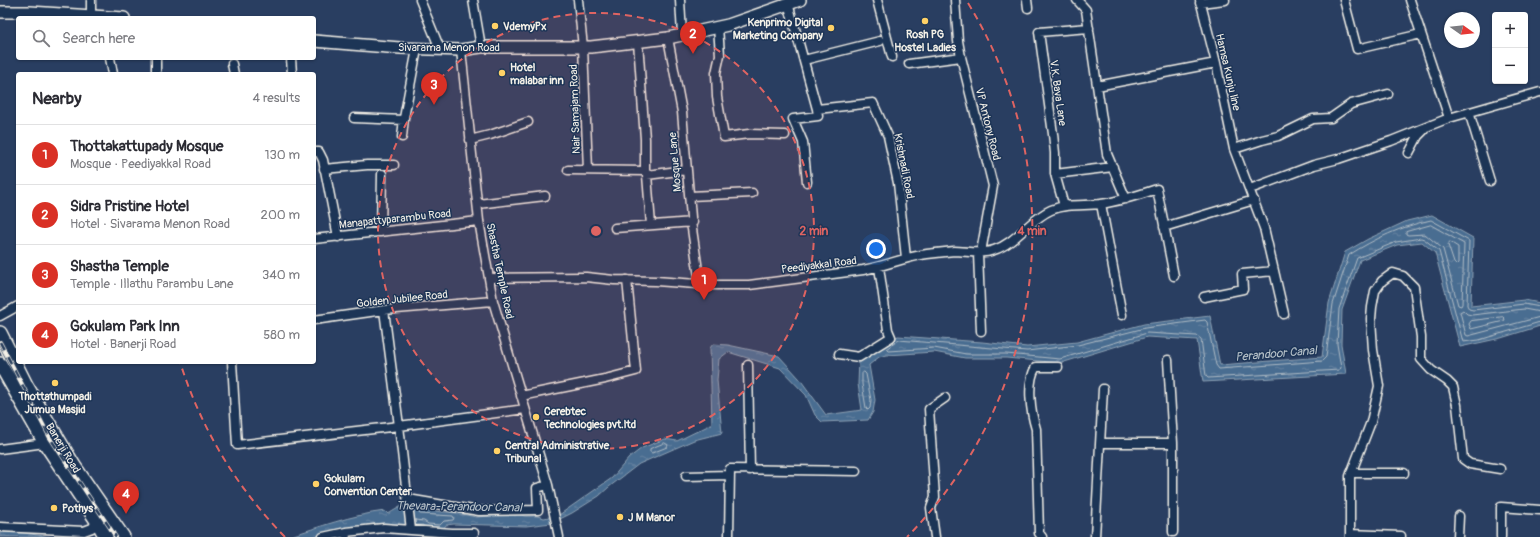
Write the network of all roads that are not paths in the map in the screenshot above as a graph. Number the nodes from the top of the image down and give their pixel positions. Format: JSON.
{"nodes":[{"id":1,"x":91,"y":0,"type":"edge"},
{"id":2,"x":420,"y":0,"type":"edge"},
{"id":3,"x":473,"y":0,"type":"edge"},
{"id":4,"x":578,"y":0,"type":"edge"},
{"id":5,"x":680,"y":0,"type":"edge"},
{"id":6,"x":800,"y":0,"type":"edge"},
{"id":7,"x":877,"y":0,"type":"edge"},
{"id":8,"x":955,"y":0,"type":"edge"},
{"id":9,"x":1077,"y":0,"type":"edge"},
{"id":10,"x":1225,"y":0,"type":"edge"},
{"id":11,"x":1344,"y":0,"type":"edge"},
{"id":12,"x":1410,"y":0,"type":"edge"},
{"id":13,"x":1200,"y":2,"type":"edge"},
{"id":14,"x":788,"y":3,"type":"junction"},
{"id":15,"x":0,"y":12,"type":"edge"},
{"id":16,"x":91,"y":16,"type":"joint"},
{"id":17,"x":718,"y":27,"type":"junction"},
{"id":18,"x":1089,"y":28,"type":"junction"},
{"id":19,"x":1421,"y":34,"type":"junction"},
{"id":20,"x":682,"y":35,"type":"junction"},
{"id":21,"x":668,"y":38,"type":"junction"},
{"id":22,"x":316,"y":41,"type":"edge"},
{"id":23,"x":880,"y":41,"type":"dead end"},
{"id":24,"x":638,"y":42,"type":"junction"},
{"id":25,"x":480,"y":47,"type":"junction"},
{"id":26,"x":584,"y":47,"type":"junction"},
{"id":27,"x":417,"y":49,"type":"junction"},
{"id":28,"x":440,"y":49,"type":"junction"},
{"id":29,"x":461,"y":50,"type":"junction"},
{"id":30,"x":961,"y":56,"type":"junction"},
{"id":31,"x":892,"y":57,"type":"dead end"},
{"id":32,"x":110,"y":60,"type":"edge"},
{"id":33,"x":156,"y":60,"type":"edge"},
{"id":34,"x":291,"y":60,"type":"edge"},
{"id":35,"x":804,"y":60,"type":"junction"},
{"id":36,"x":1216,"y":63,"type":"junction"},
{"id":37,"x":232,"y":64,"type":"dead end"},
{"id":38,"x":909,"y":64,"type":"dead end"},
{"id":39,"x":113,"y":72,"type":"edge"},
{"id":40,"x":156,"y":72,"type":"edge"},
{"id":41,"x":234,"y":72,"type":"edge"},
{"id":42,"x":292,"y":72,"type":"edge"},
{"id":43,"x":1097,"y":86,"type":"junction"},
{"id":44,"x":1540,"y":92,"type":"edge"},
{"id":45,"x":1388,"y":94,"type":"dead end"},
{"id":46,"x":817,"y":109,"type":"junction"},
{"id":47,"x":1469,"y":112,"type":"junction"},
{"id":48,"x":354,"y":118,"type":"dead end"},
{"id":49,"x":1449,"y":118,"type":"junction"},
{"id":50,"x":404,"y":120,"type":"junction"},
{"id":51,"x":528,"y":122,"type":"dead end"},
{"id":52,"x":1426,"y":128,"type":"junction"},
{"id":53,"x":785,"y":135,"type":"dead end"},
{"id":54,"x":402,"y":137,"type":"dead end"},
{"id":55,"x":470,"y":140,"type":"junction"},
{"id":56,"x":1234,"y":149,"type":"junction"},
{"id":57,"x":316,"y":152,"type":"edge"},
{"id":58,"x":1410,"y":153,"type":"dead end"},
{"id":59,"x":394,"y":165,"type":"dead end"},
{"id":60,"x":1113,"y":167,"type":"junction"},
{"id":61,"x":324,"y":169,"type":"junction"},
{"id":62,"x":568,"y":170,"type":"dead end"},
{"id":63,"x":588,"y":170,"type":"junction"},
{"id":64,"x":686,"y":170,"type":"junction"},
{"id":65,"x":382,"y":174,"type":"dead end"},
{"id":66,"x":1055,"y":174,"type":"junction"},
{"id":67,"x":1490,"y":181,"type":"dead end"},
{"id":68,"x":807,"y":182,"type":"dead end"},
{"id":69,"x":1250,"y":189,"type":"junction"},
{"id":70,"x":752,"y":193,"type":"dead end"},
{"id":71,"x":545,"y":196,"type":"dead end"},
{"id":72,"x":690,"y":196,"type":"junction"},
{"id":73,"x":1126,"y":199,"type":"junction"},
{"id":74,"x":1254,"y":200,"type":"junction"},
{"id":75,"x":478,"y":204,"type":"junction"},
{"id":76,"x":1101,"y":204,"type":"junction"},
{"id":77,"x":1064,"y":206,"type":"junction"},
{"id":78,"x":479,"y":222,"type":"junction"},
{"id":79,"x":692,"y":222,"type":"junction"},
{"id":80,"x":651,"y":225,"type":"junction"},
{"id":81,"x":615,"y":228,"type":"dead end"},
{"id":82,"x":1164,"y":228,"type":"junction"},
{"id":83,"x":381,"y":232,"type":"junction"},
{"id":84,"x":338,"y":237,"type":"junction"},
{"id":85,"x":316,"y":239,"type":"edge"},
{"id":86,"x":979,"y":252,"type":"junction"},
{"id":87,"x":906,"y":258,"type":"junction"},
{"id":88,"x":879,"y":267,"type":"junction"},
{"id":89,"x":1274,"y":271,"type":"junction"},
{"id":90,"x":1174,"y":276,"type":"dead end"},
{"id":91,"x":489,"y":278,"type":"junction"},
{"id":92,"x":627,"y":280,"type":"junction"},
{"id":93,"x":700,"y":284,"type":"junction"},
{"id":94,"x":1204,"y":297,"type":"dead end"},
{"id":95,"x":493,"y":301,"type":"junction"},
{"id":96,"x":16,"y":307,"type":"edge"},
{"id":97,"x":384,"y":310,"type":"junction"},
{"id":98,"x":1284,"y":314,"type":"dead end"},
{"id":99,"x":1122,"y":315,"type":"dead end"},
{"id":100,"x":0,"y":316,"type":"edge"},
{"id":101,"x":316,"y":320,"type":"edge"},
{"id":102,"x":981,"y":331,"type":"dead end"},
{"id":103,"x":0,"y":333,"type":"edge"},
{"id":104,"x":839,"y":354,"type":"dead end"},
{"id":105,"x":1168,"y":360,"type":"dead end"},
{"id":106,"x":0,"y":364,"type":"edge"},
{"id":107,"x":232,"y":364,"type":"edge"},
{"id":108,"x":748,"y":365,"type":"dead end"},
{"id":109,"x":1058,"y":367,"type":"dead end"},
{"id":110,"x":1102,"y":389,"type":"dead end"},
{"id":111,"x":521,"y":396,"type":"junction"},
{"id":112,"x":944,"y":398,"type":"dead end"},
{"id":113,"x":525,"y":409,"type":"junction"},
{"id":114,"x":399,"y":426,"type":"junction"},
{"id":115,"x":1101,"y":442,"type":"junction"},
{"id":116,"x":45,"y":443,"type":"junction"},
{"id":117,"x":1173,"y":443,"type":"junction"},
{"id":118,"x":0,"y":449,"type":"edge"},
{"id":119,"x":1500,"y":469,"type":"dead end"},
{"id":120,"x":750,"y":470,"type":"junction"},
{"id":121,"x":856,"y":471,"type":"dead end"},
{"id":122,"x":1404,"y":473,"type":"dead end"},
{"id":123,"x":1351,"y":474,"type":"junction"},
{"id":124,"x":730,"y":475,"type":"junction"},
{"id":125,"x":686,"y":476,"type":"dead end"},
{"id":126,"x":548,"y":485,"type":"junction"},
{"id":127,"x":408,"y":501,"type":"junction"},
{"id":128,"x":1540,"y":510,"type":"edge"},
{"id":129,"x":1459,"y":516,"type":"dead end"},
{"id":130,"x":97,"y":521,"type":"junction"},
{"id":131,"x":0,"y":527,"type":"edge"},
{"id":132,"x":411,"y":528,"type":"junction"},
{"id":133,"x":1173,"y":532,"type":"dead end"},
{"id":134,"x":474,"y":533,"type":"dead end"},
{"id":135,"x":346,"y":534,"type":"edge"},
{"id":136,"x":121,"y":535,"type":"edge"},
{"id":137,"x":1350,"y":536,"type":"edge"},
{"id":138,"x":1401,"y":536,"type":"edge"},
{"id":139,"x":106,"y":537,"type":"edge"},
{"id":140,"x":323,"y":537,"type":"edge"},
{"id":141,"x":559,"y":537,"type":"edge"},
{"id":142,"x":729,"y":537,"type":"edge"},
{"id":143,"x":935,"y":537,"type":"edge"},
{"id":144,"x":1042,"y":537,"type":"edge"},
{"id":145,"x":1095,"y":537,"type":"edge"},
{"id":146,"x":1458,"y":537,"type":"edge"},
{"id":147,"x":1501,"y":537,"type":"edge"}],
"edges":[{"from":1,"to":16,"type":"street"},
{"from":2,"to":28,"type":"street"},
{"from":3,"to":25,"type":"street"},
{"from":4,"to":26,"type":"street"},
{"from":5,"to":20,"type":"street"},
{"from":6,"to":14,"type":"street","name":"Sivarama Menon Road"},
{"from":7,"to":31,"type":"street"},
{"from":8,"to":30,"type":"street","name":"VP Antony Road"},
{"from":9,"to":18,"type":"street"},
{"from":10,"to":13,"type":"street"},
{"from":11,"to":19,"type":"street"},
{"from":12,"to":19,"type":"street"},
{"from":13,"to":36,"type":"street","name":"Hamsa Kunju line"},
{"from":14,"to":17,"type":"street","name":"Sivarama Menon Road"},
{"from":14,"to":35,"type":"street"},
{"from":15,"to":16,"type":"street"},
{"from":17,"to":20,"type":"street","name":"Sivarama Menon Road"},
{"from":17,"to":53,"type":"street"},
{"from":18,"to":43,"type":"street"},
{"from":18,"to":66,"type":"street","name":"V.K. Bava Lane"},
{"from":19,"to":49,"type":"street"},
{"from":20,"to":21,"type":"street","name":"Sivarama Menon Road"},
{"from":21,"to":24,"type":"street","name":"Sivarama Menon Road"},
{"from":21,"to":64,"type":"street","name":"Mosque Lane"},
{"from":22,"to":27,"type":"street","name":"Sivarama Menon Road"},
{"from":23,"to":35,"type":"street"},
{"from":24,"to":26,"type":"street","name":"Sivarama Menon Road"},
{"from":24,"to":63,"type":"street"},
{"from":25,"to":26,"type":"street","name":"Sivarama Menon Road"},
{"from":25,"to":29,"type":"street","name":"Sivarama Menon Road"},
{"from":26,"to":63,"type":"street","name":"Nair Samajam Road"},
{"from":27,"to":28,"type":"street","name":"Sivarama Menon Road"},
{"from":27,"to":50,"type":"street"},
{"from":28,"to":29,"type":"street","name":"Sivarama Menon Road"},
{"from":29,"to":55,"type":"street","name":"Shastha Temple Road"},
{"from":30,"to":38,"type":"street"},
{"from":30,"to":86,"type":"street","name":"VP Antony Road"},
{"from":32,"to":39,"type":"street"},
{"from":33,"to":40,"type":"street"},
{"from":34,"to":42,"type":"street"},
{"from":35,"to":46,"type":"street"},
{"from":36,"to":43,"type":"street"},
{"from":36,"to":56,"type":"street","name":"Hamsa Kunju line"},
{"from":37,"to":41,"type":"street"},
{"from":43,"to":60,"type":"street"},
{"from":44,"to":47,"type":"street"},
{"from":45,"to":56,"type":"street"},
{"from":46,"to":68,"type":"street"},
{"from":46,"to":87,"type":"street","name":"Krishnadi Road"},
{"from":47,"to":49,"type":"street"},
{"from":47,"to":67,"type":"street"},
{"from":48,"to":50,"type":"street"},
{"from":49,"to":52,"type":"street"},
{"from":50,"to":54,"type":"street"},
{"from":51,"to":55,"type":"street"},
{"from":52,"to":58,"type":"street"},
{"from":52,"to":69,"type":"street"},
{"from":55,"to":75,"type":"street","name":"Shastha Temple Road"},
{"from":56,"to":69,"type":"street","name":"Hamsa Kunju line"},
{"from":57,"to":61,"type":"street"},
{"from":59,"to":61,"type":"street"},
{"from":60,"to":66,"type":"street"},
{"from":60,"to":73,"type":"street"},
{"from":61,"to":84,"type":"street"},
{"from":62,"to":63,"type":"street"},
{"from":64,"to":72,"type":"street","name":"Mosque Lane"},
{"from":64,"to":80,"type":"street"},
{"from":65,"to":83,"type":"street"},
{"from":66,"to":77,"type":"street","name":"V.K. Bava Lane"},
{"from":69,"to":74,"type":"street","name":"Hamsa Kunju line"},
{"from":70,"to":72,"type":"street"},
{"from":71,"to":75,"type":"street"},
{"from":72,"to":79,"type":"street","name":"Mosque Lane"},
{"from":73,"to":76,"type":"street","name":"Peediyakkal Road"},
{"from":73,"to":82,"type":"street","name":"Peediyakkal Road"},
{"from":74,"to":82,"type":"street"},
{"from":74,"to":89,"type":"street","name":"Hamsa Kunju line"},
{"from":75,"to":78,"type":"street","name":"Shastha Temple Road"},
{"from":76,"to":77,"type":"street","name":"Peediyakkal Road"},
{"from":76,"to":99,"type":"street"},
{"from":77,"to":86,"type":"street","name":"Peediyakkal Road"},
{"from":78,"to":83,"type":"street","name":"Manapattyparambu Road"},
{"from":78,"to":91,"type":"street","name":"Shastha Temple Road"},
{"from":79,"to":80,"type":"street"},
{"from":79,"to":93,"type":"street","name":"Mosque Lane"},
{"from":80,"to":81,"type":"street"},
{"from":82,"to":90,"type":"street"},
{"from":83,"to":84,"type":"street","name":"Manapattyparambu Road"},
{"from":84,"to":85,"type":"street","name":"Manapattyparambu Road"},
{"from":86,"to":87,"type":"street","name":"Peediyakkal Road"},
{"from":86,"to":102,"type":"street","name":"VP Antony Road"},
{"from":87,"to":88,"type":"street","name":"Peediyakkal Road"},
{"from":88,"to":93,"type":"street","name":"Peediyakkal Road"},
{"from":88,"to":104,"type":"street"},
{"from":89,"to":94,"type":"street"},
{"from":89,"to":98,"type":"street","name":"Hamsa Kunju line"},
{"from":91,"to":92,"type":"street","name":"Peediyakkal Road"},
{"from":91,"to":95,"type":"street","name":"Shastha Temple Road"},
{"from":92,"to":93,"type":"street","name":"Peediyakkal Road"},
{"from":92,"to":111,"type":"street"},
{"from":95,"to":97,"type":"street","name":"Golden Jubilee Road"},
{"from":95,"to":111,"type":"street","name":"Shastha Temple Road"},
{"from":96,"to":100,"type":"street"},
{"from":97,"to":101,"type":"street","name":"Golden Jubilee Road"},
{"from":97,"to":114,"type":"street"},
{"from":103,"to":136,"type":"main road","name":"Banerji Road"},
{"from":105,"to":117,"type":"street"},
{"from":106,"to":116,"type":"main road","name":"Banerji Road"},
{"from":107,"to":114,"type":"street"},
{"from":108,"to":120,"type":"street"},
{"from":109,"to":144,"type":"street"},
{"from":110,"to":115,"type":"street"},
{"from":111,"to":113,"type":"street","name":"Shastha Temple Road"},
{"from":112,"to":143,"type":"street"},
{"from":113,"to":114,"type":"street"},
{"from":113,"to":126,"type":"street","name":"Shastha Temple Road"},
{"from":114,"to":127,"type":"street"},
{"from":115,"to":117,"type":"street"},
{"from":115,"to":145,"type":"street"},
{"from":116,"to":118,"type":"street"},
{"from":116,"to":130,"type":"main road","name":"Banerji Road"},
{"from":117,"to":133,"type":"street"},
{"from":119,"to":123,"type":"street"},
{"from":120,"to":121,"type":"street"},
{"from":120,"to":124,"type":"street"},
{"from":122,"to":123,"type":"street"},
{"from":123,"to":137,"type":"street"},
{"from":124,"to":125,"type":"street"},
{"from":124,"to":142,"type":"street"},
{"from":126,"to":127,"type":"street"},
{"from":126,"to":141,"type":"street","name":"Shastha Temple Road"},
{"from":127,"to":132,"type":"street"},
{"from":128,"to":147,"type":"street"},
{"from":129,"to":146,"type":"street"},
{"from":130,"to":131,"type":"street"},
{"from":130,"to":139,"type":"main road","name":"Banerji Road"},
{"from":132,"to":134,"type":"street"},
{"from":132,"to":135,"type":"street"},
{"from":135,"to":140,"type":"street"},
{"from":137,"to":138,"type":"street"}]}
